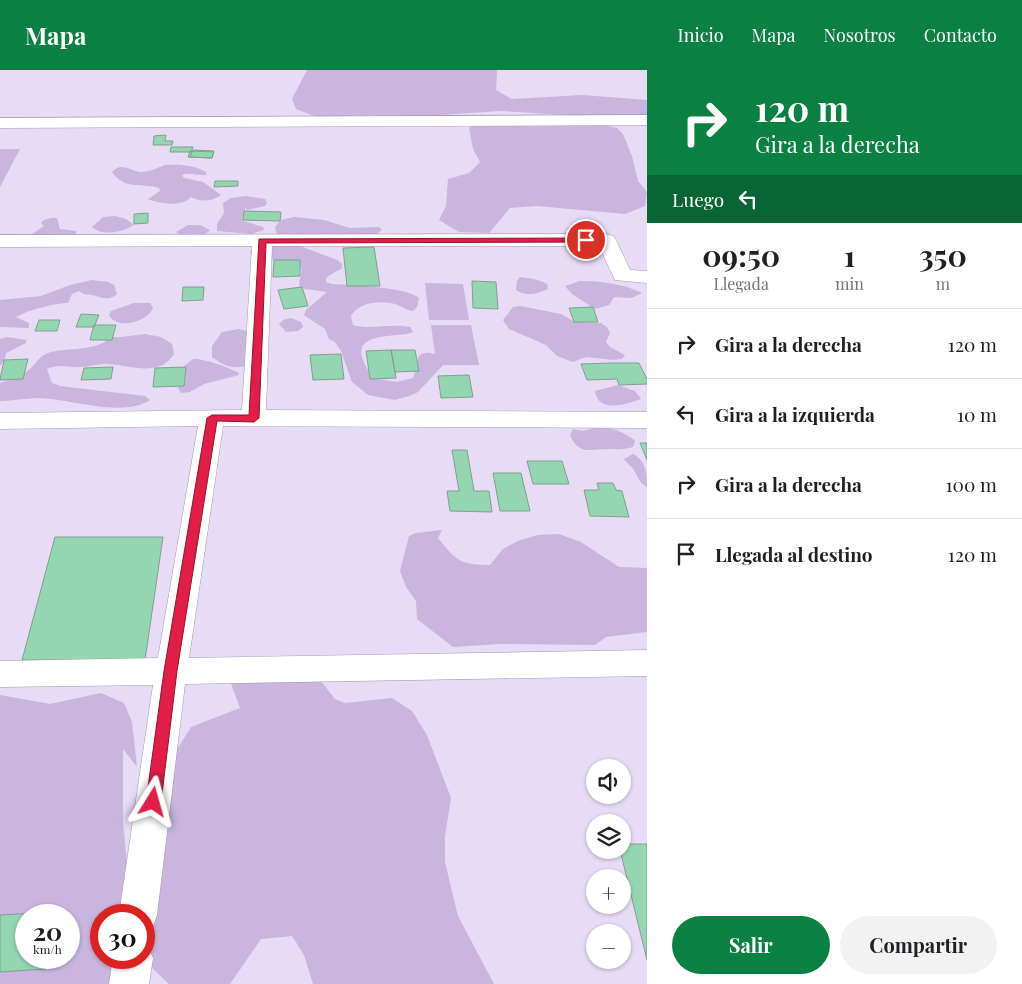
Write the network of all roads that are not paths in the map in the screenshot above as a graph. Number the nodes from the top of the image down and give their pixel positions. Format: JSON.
{"nodes":[{"id":1,"x":647,"y":120,"type":"edge"},
{"id":2,"x":0,"y":123,"type":"edge"},
{"id":3,"x":0,"y":241,"type":"edge"},
{"id":4,"x":262,"y":241,"type":"junction"},
{"id":5,"x":647,"y":277,"type":"edge"},
{"id":6,"x":212,"y":418,"type":"junction"},
{"id":7,"x":254,"y":418,"type":"junction"},
{"id":8,"x":647,"y":420,"type":"edge"},
{"id":9,"x":0,"y":421,"type":"edge"},
{"id":10,"x":647,"y":663,"type":"edge"},
{"id":11,"x":171,"y":671,"type":"junction"},
{"id":12,"x":0,"y":674,"type":"edge"},
{"id":13,"x":139,"y":904,"type":"edge"},
{"id":14,"x":131,"y":969,"type":"edge"},
{"id":15,"x":129,"y":984,"type":"edge"}],
"edges":[{"from":1,"to":2,"type":"street"},
{"from":3,"to":4,"type":"street"},
{"from":4,"to":5,"type":"street"},
{"from":4,"to":7,"type":"street"},
{"from":6,"to":7,"type":"street"},
{"from":6,"to":9,"type":"street"},
{"from":6,"to":11,"type":"street"},
{"from":7,"to":8,"type":"street"},
{"from":10,"to":11,"type":"street"},
{"from":11,"to":12,"type":"street"},
{"from":11,"to":13,"type":"street"},
{"from":14,"to":15,"type":"street"}]}
